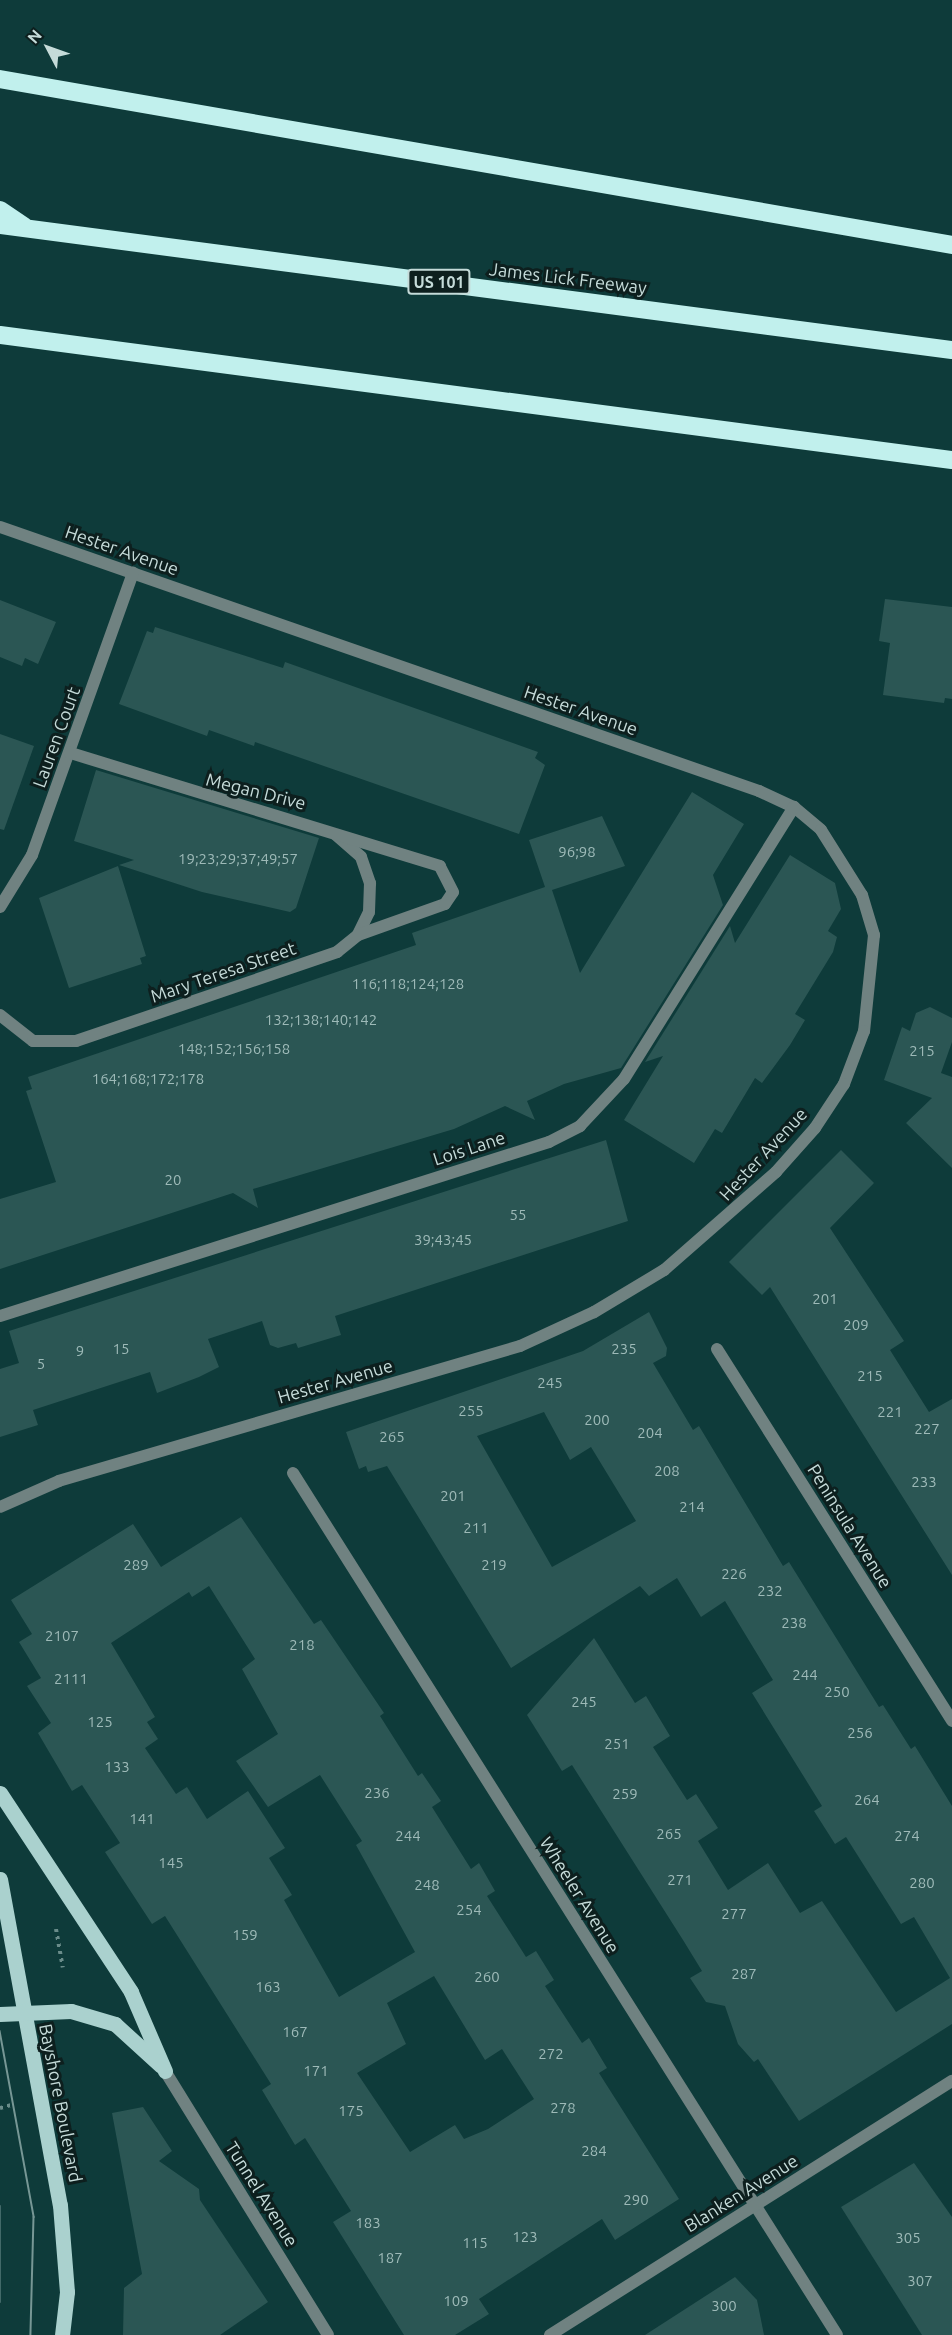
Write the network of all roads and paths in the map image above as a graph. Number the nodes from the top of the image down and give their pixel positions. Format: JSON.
{"nodes":[{"id":1,"x":0,"y":80,"type":"edge"},
{"id":2,"x":0,"y":210,"type":"edge"},
{"id":3,"x":0,"y":225,"type":"edge"},
{"id":4,"x":28,"y":229,"type":"junction"},
{"id":5,"x":952,"y":245,"type":"edge"},
{"id":6,"x":0,"y":337,"type":"edge"},
{"id":7,"x":952,"y":350,"type":"edge"},
{"id":8,"x":952,"y":460,"type":"edge"},
{"id":9,"x":0,"y":527,"type":"edge"},
{"id":10,"x":133,"y":573,"type":"junction"},
{"id":11,"x":70,"y":753,"type":"junction"},
{"id":12,"x":794,"y":807,"type":"junction"},
{"id":13,"x":325,"y":827,"type":"junction"},
{"id":14,"x":453,"y":892,"type":"joint"},
{"id":15,"x":0,"y":907,"type":"edge"},
{"id":16,"x":358,"y":935,"type":"junction"},
{"id":17,"x":0,"y":1015,"type":"edge"},
{"id":18,"x":0,"y":1316,"type":"edge"},
{"id":19,"x":717,"y":1349,"type":"dead end"},
{"id":20,"x":292,"y":1473,"type":"dead end"},
{"id":21,"x":0,"y":1507,"type":"edge"},
{"id":22,"x":952,"y":1721,"type":"edge"},
{"id":23,"x":0,"y":1792,"type":"edge"},
{"id":24,"x":0,"y":1879,"type":"edge"},
{"id":25,"x":55,"y":1923,"type":"dead end"},
{"id":26,"x":63,"y":1966,"type":"dead end"},
{"id":27,"x":24,"y":2010,"type":"junction"},
{"id":28,"x":0,"y":2014,"type":"edge"},
{"id":29,"x":165,"y":2071,"type":"junction"},
{"id":30,"x":952,"y":2082,"type":"edge"},
{"id":31,"x":11,"y":2105,"type":"dead end"},
{"id":32,"x":0,"y":2108,"type":"edge"},
{"id":33,"x":756,"y":2205,"type":"junction"},
{"id":34,"x":62,"y":2335,"type":"edge"},
{"id":35,"x":328,"y":2335,"type":"edge"},
{"id":36,"x":550,"y":2335,"type":"edge"},
{"id":37,"x":837,"y":2335,"type":"edge"}],
"edges":[{"from":1,"to":5,"type":"highway"},
{"from":2,"to":4,"type":"highway"},
{"from":3,"to":4,"type":"highway","name":"James Lick Freeway","number":"US 101"},
{"from":4,"to":7,"type":"highway","name":"James Lick Freeway","number":"US 101"},
{"from":6,"to":8,"type":"highway"},
{"from":9,"to":10,"type":"street","name":"Hester Avenue"},
{"from":10,"to":11,"type":"street","name":"Lauren Court"},
{"from":10,"to":12,"type":"street","name":"Hester Avenue"},
{"from":11,"to":13,"type":"street","name":"Megan Drive"},
{"from":11,"to":15,"type":"street","name":"Lauren Court"},
{"from":12,"to":18,"type":"street","name":"Lois Lane"},
{"from":12,"to":21,"type":"street","name":"Hester Avenue"},
{"from":13,"to":14,"type":"street","name":"Megan Drive"},
{"from":13,"to":16,"type":"street"},
{"from":14,"to":16,"type":"street","name":"Mary Teresa Street"},
{"from":16,"to":17,"type":"street","name":"Mary Teresa Street"},
{"from":19,"to":22,"type":"street","name":"Peninsula Avenue"},
{"from":20,"to":33,"type":"street","name":"Wheeler Avenue"},
{"from":23,"to":29,"type":"main road"},
{"from":24,"to":27,"type":"main road","name":"Bayshore Boulevard"},
{"from":25,"to":26,"type":"path"},
{"from":27,"to":28,"type":"main road"},
{"from":27,"to":29,"type":"main road"},
{"from":27,"to":34,"type":"main road","name":"Bayshore Boulevard"},
{"from":29,"to":35,"type":"street","name":"Tunnel Avenue"},
{"from":30,"to":33,"type":"street","name":"Blanken Avenue"},
{"from":31,"to":32,"type":"path"},
{"from":33,"to":36,"type":"street","name":"Blanken Avenue"},
{"from":33,"to":37,"type":"street","name":"Wheeler Avenue"}]}
